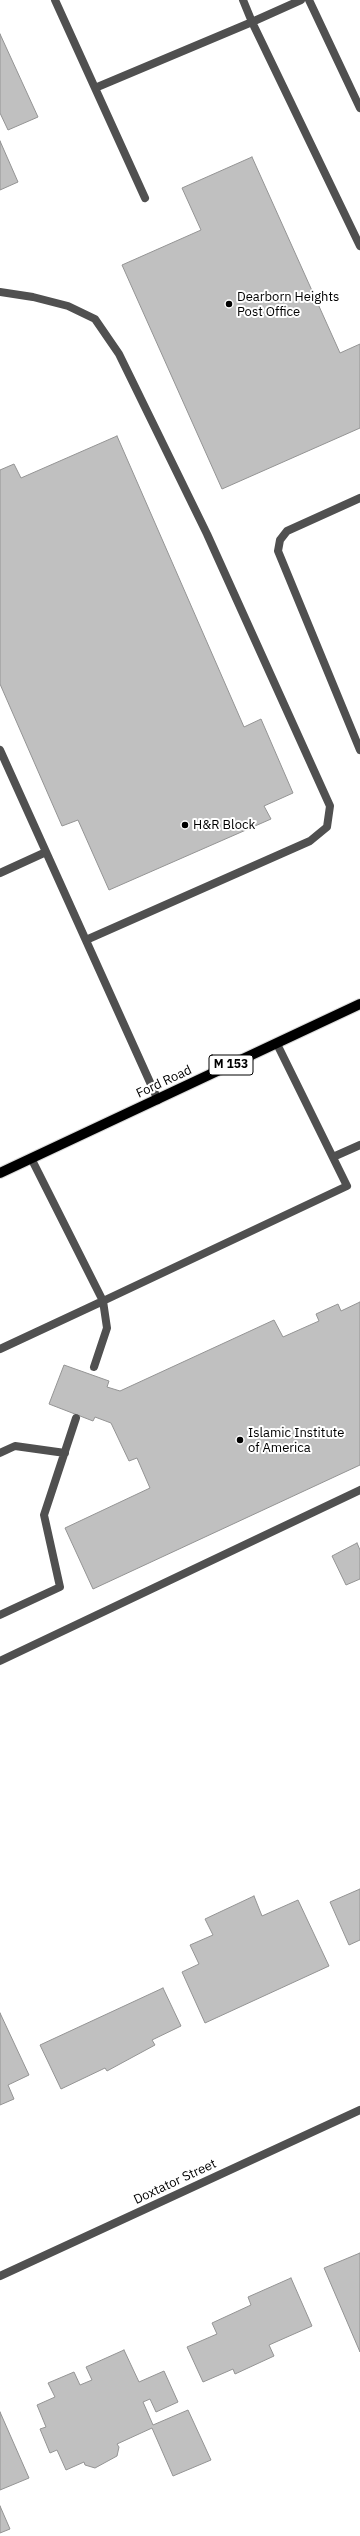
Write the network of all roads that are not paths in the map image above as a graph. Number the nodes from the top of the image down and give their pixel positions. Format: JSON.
{"nodes":[{"id":1,"x":55,"y":0,"type":"edge"},
{"id":2,"x":243,"y":0,"type":"edge"},
{"id":3,"x":301,"y":0,"type":"edge"},
{"id":4,"x":310,"y":0,"type":"edge"},
{"id":5,"x":252,"y":22,"type":"junction"},
{"id":6,"x":95,"y":88,"type":"junction"},
{"id":7,"x":360,"y":108,"type":"edge"},
{"id":8,"x":145,"y":198,"type":"dead end"},
{"id":9,"x":360,"y":246,"type":"edge"},
{"id":10,"x":0,"y":292,"type":"edge"},
{"id":11,"x":360,"y":498,"type":"edge"},
{"id":12,"x":360,"y":749,"type":"edge"},
{"id":13,"x":0,"y":750,"type":"edge"},
{"id":14,"x":46,"y":852,"type":"junction"},
{"id":15,"x":0,"y":873,"type":"edge"},
{"id":16,"x":86,"y":940,"type":"junction"},
{"id":17,"x":360,"y":1004,"type":"edge"},
{"id":18,"x":277,"y":1044,"type":"junction"},
{"id":19,"x":158,"y":1100,"type":"junction"},
{"id":20,"x":360,"y":1145,"type":"edge"},
{"id":21,"x":31,"y":1158,"type":"junction"},
{"id":22,"x":333,"y":1158,"type":"junction"},
{"id":23,"x":0,"y":1173,"type":"edge"},
{"id":24,"x":103,"y":1301,"type":"junction"},
{"id":25,"x":0,"y":1349,"type":"edge"},
{"id":26,"x":94,"y":1367,"type":"dead end"},
{"id":27,"x":76,"y":1418,"type":"dead end"},
{"id":28,"x":0,"y":1453,"type":"edge"},
{"id":29,"x":65,"y":1453,"type":"junction"},
{"id":30,"x":360,"y":1490,"type":"edge"},
{"id":31,"x":0,"y":1615,"type":"edge"},
{"id":32,"x":0,"y":1661,"type":"edge"},
{"id":33,"x":360,"y":2110,"type":"edge"},
{"id":34,"x":0,"y":2276,"type":"edge"}],
"edges":[{"from":1,"to":6,"type":"street"},
{"from":2,"to":5,"type":"street"},
{"from":3,"to":5,"type":"street"},
{"from":4,"to":7,"type":"street"},
{"from":5,"to":6,"type":"street"},
{"from":5,"to":9,"type":"street"},
{"from":6,"to":8,"type":"street"},
{"from":10,"to":16,"type":"street"},
{"from":11,"to":12,"type":"street"},
{"from":13,"to":14,"type":"street"},
{"from":14,"to":15,"type":"street"},
{"from":14,"to":16,"type":"street"},
{"from":16,"to":19,"type":"street"},
{"from":17,"to":18,"type":"main road","name":"Ford Road","number":"M 153"},
{"from":18,"to":19,"type":"main road","name":"Ford Road","number":"M 153"},
{"from":18,"to":22,"type":"street"},
{"from":19,"to":21,"type":"main road","name":"Ford Road","number":"M 153"},
{"from":20,"to":22,"type":"street"},
{"from":21,"to":23,"type":"main road","name":"Ford Road","number":"M 153"},
{"from":21,"to":24,"type":"street"},
{"from":22,"to":24,"type":"street"},
{"from":24,"to":25,"type":"street"},
{"from":24,"to":26,"type":"street"},
{"from":27,"to":29,"type":"street"},
{"from":28,"to":29,"type":"street"},
{"from":29,"to":31,"type":"street"},
{"from":30,"to":32,"type":"street"},
{"from":33,"to":34,"type":"street","name":"Doxtator Street"}]}
